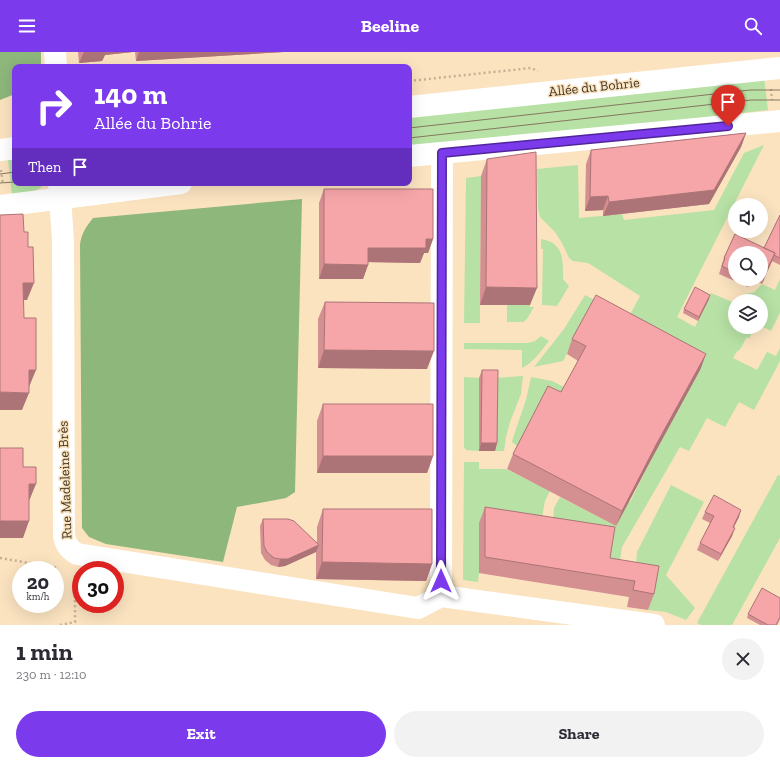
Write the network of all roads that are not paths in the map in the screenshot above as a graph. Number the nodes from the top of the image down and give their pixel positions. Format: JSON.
{"nodes":[{"id":1,"x":55,"y":52,"type":"edge"},
{"id":2,"x":56,"y":64,"type":"edge"},
{"id":3,"x":774,"y":69,"type":"edge"},
{"id":4,"x":412,"y":107,"type":"edge"},
{"id":5,"x":778,"y":121,"type":"edge"},
{"id":6,"x":12,"y":150,"type":"edge"},
{"id":7,"x":442,"y":153,"type":"junction"},
{"id":8,"x":412,"y":156,"type":"edge"},
{"id":9,"x":1,"y":159,"type":"edge"},
{"id":10,"x":136,"y":186,"type":"edge"},
{"id":11,"x":60,"y":191,"type":"edge"},
{"id":12,"x":2,"y":206,"type":"edge"},
{"id":13,"x":441,"y":596,"type":"junction"},
{"id":14,"x":654,"y":625,"type":"edge"}],
"edges":[{"from":1,"to":2,"type":"street"},
{"from":3,"to":4,"type":"street","name":"Allée du Bohrie"},
{"from":5,"to":7,"type":"street"},
{"from":6,"to":9,"type":"street"},
{"from":7,"to":8,"type":"street"},
{"from":7,"to":13,"type":"street"},
{"from":10,"to":11,"type":"street"},
{"from":11,"to":12,"type":"street"},
{"from":11,"to":13,"type":"street","name":"Rue Madeleine Brès"},
{"from":13,"to":14,"type":"street"}]}
